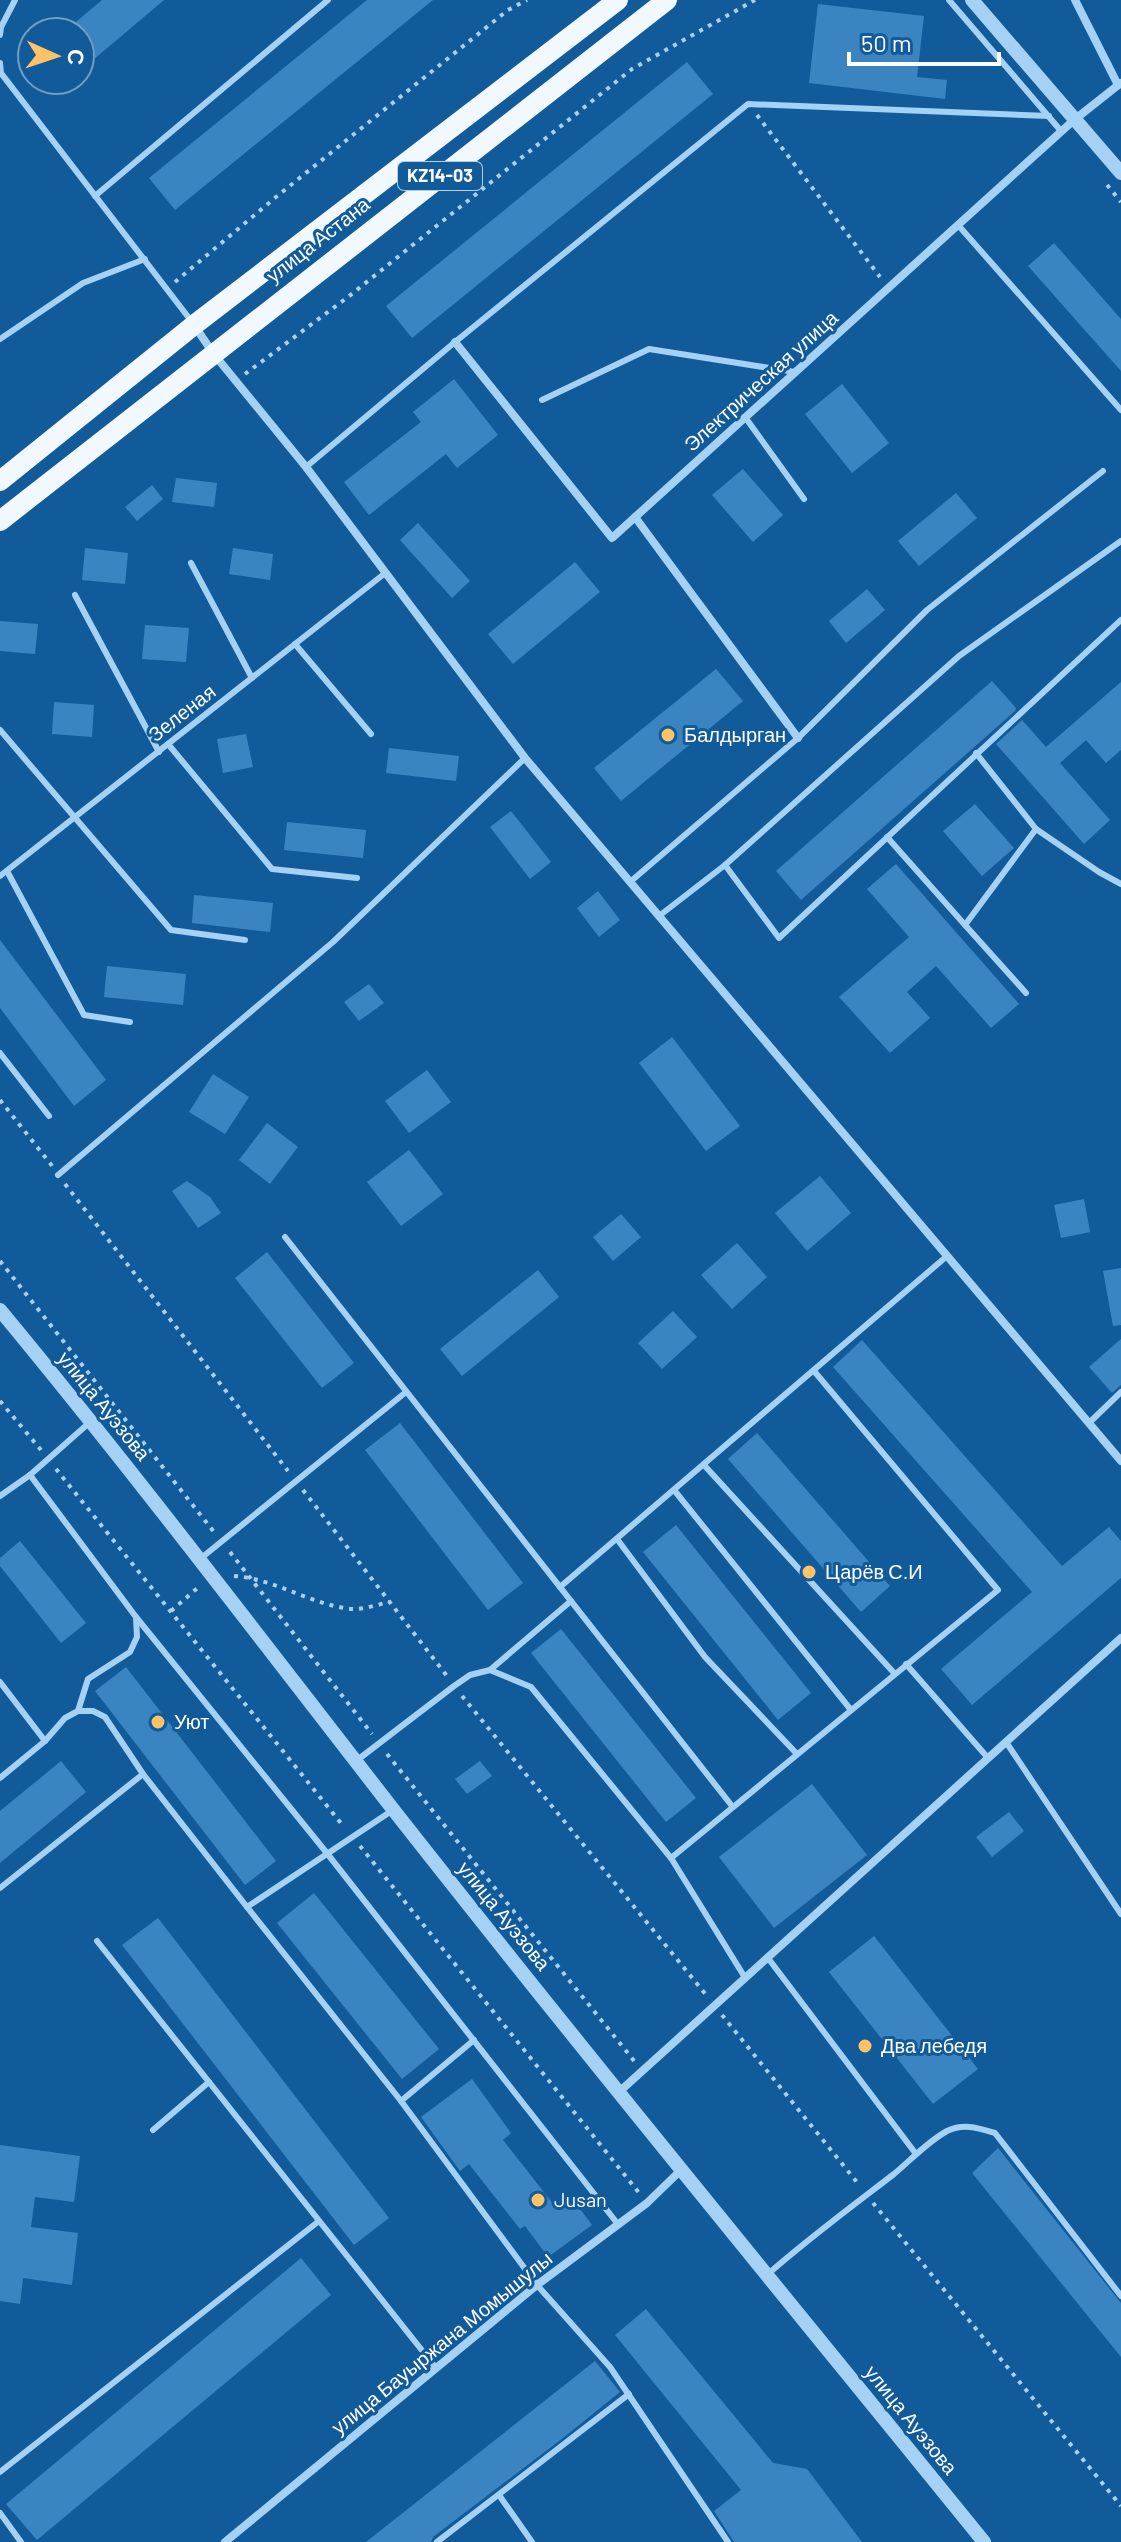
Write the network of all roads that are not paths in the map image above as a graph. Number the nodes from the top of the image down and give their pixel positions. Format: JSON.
{"nodes":[{"id":1,"x":15,"y":0,"type":"edge"},
{"id":2,"x":328,"y":0,"type":"edge"},
{"id":3,"x":618,"y":0,"type":"edge"},
{"id":4,"x":667,"y":0,"type":"edge"},
{"id":5,"x":949,"y":0,"type":"edge"},
{"id":6,"x":972,"y":0,"type":"edge"},
{"id":7,"x":1075,"y":0,"type":"edge"},
{"id":8,"x":0,"y":35,"type":"edge"},
{"id":9,"x":0,"y":63,"type":"edge"},
{"id":10,"x":1120,"y":84,"type":"edge"},
{"id":11,"x":1049,"y":116,"type":"junction"},
{"id":12,"x":1074,"y":120,"type":"junction"},
{"id":13,"x":1061,"y":131,"type":"junction"},
{"id":14,"x":1121,"y":173,"type":"edge"},
{"id":15,"x":95,"y":196,"type":"junction"},
{"id":16,"x":958,"y":225,"type":"junction"},
{"id":17,"x":145,"y":259,"type":"junction"},
{"id":18,"x":194,"y":325,"type":"junction"},
{"id":19,"x":0,"y":339,"type":"edge"},
{"id":20,"x":455,"y":342,"type":"junction"},
{"id":21,"x":213,"y":353,"type":"junction"},
{"id":22,"x":795,"y":372,"type":"junction"},
{"id":23,"x":542,"y":400,"type":"dead end"},
{"id":24,"x":1121,"y":410,"type":"edge"},
{"id":25,"x":745,"y":417,"type":"junction"},
{"id":26,"x":306,"y":467,"type":"junction"},
{"id":27,"x":1103,"y":471,"type":"dead end"},
{"id":28,"x":0,"y":481,"type":"edge"},
{"id":29,"x":804,"y":499,"type":"dead end"},
{"id":30,"x":635,"y":517,"type":"junction"},
{"id":31,"x":0,"y":521,"type":"edge"},
{"id":32,"x":1121,"y":541,"type":"edge"},
{"id":33,"x":191,"y":563,"type":"dead end"},
{"id":34,"x":384,"y":574,"type":"junction"},
{"id":35,"x":75,"y":595,"type":"dead end"},
{"id":36,"x":1121,"y":620,"type":"edge"},
{"id":37,"x":295,"y":644,"type":"junction"},
{"id":38,"x":252,"y":678,"type":"junction"},
{"id":39,"x":0,"y":730,"type":"edge"},
{"id":40,"x":371,"y":734,"type":"dead end"},
{"id":41,"x":798,"y":738,"type":"junction"},
{"id":42,"x":168,"y":744,"type":"junction"},
{"id":43,"x":159,"y":752,"type":"junction"},
{"id":44,"x":976,"y":753,"type":"junction"},
{"id":45,"x":525,"y":758,"type":"junction"},
{"id":46,"x":75,"y":818,"type":"junction"},
{"id":47,"x":1036,"y":829,"type":"junction"},
{"id":48,"x":887,"y":837,"type":"junction"},
{"id":49,"x":725,"y":865,"type":"junction"},
{"id":50,"x":7,"y":871,"type":"junction"},
{"id":51,"x":0,"y":876,"type":"edge"},
{"id":52,"x":357,"y":878,"type":"dead end"},
{"id":53,"x":630,"y":882,"type":"junction"},
{"id":54,"x":1121,"y":884,"type":"edge"},
{"id":55,"x":659,"y":916,"type":"junction"},
{"id":56,"x":965,"y":925,"type":"junction"},
{"id":57,"x":245,"y":940,"type":"dead end"},
{"id":58,"x":1026,"y":993,"type":"dead end"},
{"id":59,"x":130,"y":1022,"type":"dead end"},
{"id":60,"x":0,"y":1053,"type":"edge"},
{"id":61,"x":49,"y":1116,"type":"dead end"},
{"id":62,"x":58,"y":1175,"type":"road end"},
{"id":63,"x":285,"y":1237,"type":"dead end"},
{"id":64,"x":947,"y":1256,"type":"junction"},
{"id":65,"x":0,"y":1310,"type":"edge"},
{"id":66,"x":814,"y":1371,"type":"junction"},
{"id":67,"x":406,"y":1392,"type":"junction"},
{"id":68,"x":1121,"y":1392,"type":"edge"},
{"id":69,"x":92,"y":1421,"type":"junction"},
{"id":70,"x":1089,"y":1423,"type":"junction"},
{"id":71,"x":1121,"y":1461,"type":"edge"},
{"id":72,"x":704,"y":1465,"type":"junction"},
{"id":73,"x":30,"y":1475,"type":"junction"},
{"id":74,"x":674,"y":1490,"type":"junction"},
{"id":75,"x":0,"y":1496,"type":"edge"},
{"id":76,"x":617,"y":1539,"type":"junction"},
{"id":77,"x":200,"y":1559,"type":"junction"},
{"id":78,"x":560,"y":1587,"type":"junction"},
{"id":79,"x":571,"y":1601,"type":"junction"},
{"id":80,"x":136,"y":1617,"type":"junction"},
{"id":81,"x":1121,"y":1638,"type":"edge"},
{"id":82,"x":906,"y":1664,"type":"junction"},
{"id":83,"x":490,"y":1670,"type":"junction"},
{"id":84,"x":895,"y":1674,"type":"junction"},
{"id":85,"x":0,"y":1682,"type":"edge"},
{"id":86,"x":851,"y":1710,"type":"junction"},
{"id":87,"x":78,"y":1711,"type":"junction"},
{"id":88,"x":45,"y":1741,"type":"junction"},
{"id":89,"x":1006,"y":1742,"type":"junction"},
{"id":90,"x":797,"y":1754,"type":"junction"},
{"id":91,"x":988,"y":1758,"type":"junction"},
{"id":92,"x":356,"y":1761,"type":"junction"},
{"id":93,"x":143,"y":1774,"type":"junction"},
{"id":94,"x":0,"y":1778,"type":"edge"},
{"id":95,"x":732,"y":1806,"type":"junction"},
{"id":96,"x":393,"y":1809,"type":"junction"},
{"id":97,"x":326,"y":1852,"type":"junction"},
{"id":98,"x":671,"y":1858,"type":"junction"},
{"id":99,"x":0,"y":1888,"type":"edge"},
{"id":100,"x":247,"y":1907,"type":"junction"},
{"id":101,"x":1121,"y":1914,"type":"edge"},
{"id":102,"x":97,"y":1941,"type":"dead end"},
{"id":103,"x":768,"y":1958,"type":"junction"},
{"id":104,"x":744,"y":1976,"type":"junction"},
{"id":105,"x":474,"y":2040,"type":"junction"},
{"id":106,"x":209,"y":2082,"type":"junction"},
{"id":107,"x":619,"y":2092,"type":"junction"},
{"id":108,"x":401,"y":2101,"type":"junction"},
{"id":109,"x":153,"y":2130,"type":"dead end"},
{"id":110,"x":916,"y":2154,"type":"junction"},
{"id":111,"x":681,"y":2170,"type":"junction"},
{"id":112,"x":319,"y":2221,"type":"junction"},
{"id":113,"x":617,"y":2223,"type":"junction"},
{"id":114,"x":767,"y":2275,"type":"junction"},
{"id":115,"x":537,"y":2285,"type":"junction"},
{"id":116,"x":1121,"y":2296,"type":"edge"},
{"id":117,"x":436,"y":2368,"type":"junction"},
{"id":118,"x":629,"y":2394,"type":"junction"},
{"id":119,"x":0,"y":2472,"type":"edge"},
{"id":120,"x":499,"y":2495,"type":"junction"},
{"id":121,"x":0,"y":2513,"type":"edge"},
{"id":122,"x":231,"y":2540,"type":"edge"},
{"id":123,"x":21,"y":2542,"type":"edge"},
{"id":124,"x":437,"y":2542,"type":"edge"},
{"id":125,"x":532,"y":2542,"type":"edge"},
{"id":126,"x":728,"y":2542,"type":"edge"},
{"id":127,"x":984,"y":2542,"type":"edge"}],
"edges":[{"from":1,"to":8,"type":"lane"},
{"from":2,"to":15,"type":"lane"},
{"from":3,"to":18,"type":"main road","name":"улица Астана","number":"KZ14-03"},
{"from":4,"to":21,"type":"main road","name":"улица Астана","number":"KZ14-03"},
{"from":5,"to":11,"type":"lane"},
{"from":6,"to":12,"type":"street"},
{"from":7,"to":10,"type":"street"},
{"from":9,"to":15,"type":"lane"},
{"from":10,"to":12,"type":"street","name":"Электрическая улица"},
{"from":11,"to":13,"type":"lane"},
{"from":11,"to":20,"type":"lane"},
{"from":12,"to":13,"type":"street","name":"Электрическая улица"},
{"from":12,"to":14,"type":"street"},
{"from":13,"to":16,"type":"street","name":"Электрическая улица"},
{"from":15,"to":17,"type":"lane"},
{"from":16,"to":22,"type":"street","name":"Электрическая улица"},
{"from":16,"to":24,"type":"lane"},
{"from":17,"to":18,"type":"lane"},
{"from":17,"to":19,"type":"lane"},
{"from":18,"to":21,"type":"street"},
{"from":18,"to":28,"type":"main road","name":"улица Астана","number":"KZ14-03"},
{"from":20,"to":26,"type":"lane"},
{"from":20,"to":30,"type":"street","name":"Электрическая улица"},
{"from":21,"to":26,"type":"street"},
{"from":21,"to":31,"type":"main road","name":"улица Астана","number":"KZ14-03"},
{"from":22,"to":23,"type":"lane"},
{"from":22,"to":25,"type":"street","name":"Электрическая улица"},
{"from":25,"to":29,"type":"lane"},
{"from":25,"to":30,"type":"street","name":"Электрическая улица"},
{"from":26,"to":34,"type":"street"},
{"from":27,"to":41,"type":"lane"},
{"from":30,"to":41,"type":"street"},
{"from":32,"to":49,"type":"lane"},
{"from":33,"to":38,"type":"lane"},
{"from":34,"to":37,"type":"lane","name":"Зеленая"},
{"from":34,"to":45,"type":"street"},
{"from":35,"to":43,"type":"lane"},
{"from":36,"to":44,"type":"lane"},
{"from":37,"to":38,"type":"lane","name":"Зеленая"},
{"from":37,"to":40,"type":"lane"},
{"from":38,"to":42,"type":"lane","name":"Зеленая"},
{"from":39,"to":46,"type":"lane"},
{"from":41,"to":53,"type":"lane"},
{"from":42,"to":43,"type":"lane","name":"Зеленая"},
{"from":42,"to":52,"type":"lane"},
{"from":43,"to":46,"type":"lane","name":"Зеленая"},
{"from":44,"to":47,"type":"lane"},
{"from":44,"to":48,"type":"lane"},
{"from":45,"to":53,"type":"street"},
{"from":45,"to":62,"type":"lane"},
{"from":46,"to":50,"type":"lane","name":"Зеленая"},
{"from":46,"to":57,"type":"lane"},
{"from":47,"to":54,"type":"lane"},
{"from":47,"to":56,"type":"lane"},
{"from":48,"to":49,"type":"lane"},
{"from":48,"to":56,"type":"lane"},
{"from":49,"to":55,"type":"lane"},
{"from":50,"to":51,"type":"lane","name":"Зеленая"},
{"from":50,"to":59,"type":"lane"},
{"from":53,"to":55,"type":"street"},
{"from":55,"to":64,"type":"street"},
{"from":56,"to":58,"type":"lane"},
{"from":60,"to":61,"type":"lane"},
{"from":63,"to":67,"type":"lane"},
{"from":64,"to":66,"type":"lane"},
{"from":64,"to":70,"type":"street"},
{"from":65,"to":69,"type":"street","name":"улица Ауэзова"},
{"from":66,"to":72,"type":"lane"},
{"from":66,"to":82,"type":"lane"},
{"from":67,"to":77,"type":"lane"},
{"from":67,"to":78,"type":"lane"},
{"from":68,"to":70,"type":"lane"},
{"from":69,"to":73,"type":"lane"},
{"from":69,"to":77,"type":"street","name":"улица Ауэзова"},
{"from":70,"to":71,"type":"street"},
{"from":72,"to":74,"type":"lane"},
{"from":72,"to":84,"type":"lane"},
{"from":73,"to":75,"type":"lane"},
{"from":73,"to":80,"type":"lane"},
{"from":74,"to":76,"type":"lane"},
{"from":74,"to":86,"type":"lane"},
{"from":76,"to":78,"type":"lane"},
{"from":76,"to":90,"type":"lane"},
{"from":77,"to":92,"type":"street","name":"улица Ауэзова"},
{"from":78,"to":79,"type":"lane"},
{"from":79,"to":83,"type":"lane"},
{"from":79,"to":95,"type":"lane"},
{"from":80,"to":87,"type":"lane"},
{"from":80,"to":97,"type":"lane"},
{"from":81,"to":89,"type":"street"},
{"from":82,"to":84,"type":"lane"},
{"from":82,"to":91,"type":"lane"},
{"from":83,"to":92,"type":"lane"},
{"from":83,"to":98,"type":"lane"},
{"from":84,"to":86,"type":"lane"},
{"from":85,"to":88,"type":"lane"},
{"from":86,"to":90,"type":"lane"},
{"from":87,"to":88,"type":"lane"},
{"from":87,"to":93,"type":"lane"},
{"from":88,"to":94,"type":"lane"},
{"from":89,"to":91,"type":"street"},
{"from":89,"to":101,"type":"lane"},
{"from":90,"to":95,"type":"lane"},
{"from":91,"to":103,"type":"street"},
{"from":92,"to":96,"type":"street","name":"улица Ауэзова"},
{"from":93,"to":99,"type":"lane"},
{"from":93,"to":100,"type":"lane"},
{"from":95,"to":98,"type":"lane"},
{"from":96,"to":97,"type":"lane"},
{"from":96,"to":107,"type":"street","name":"улица Ауэзова"},
{"from":97,"to":100,"type":"lane"},
{"from":97,"to":105,"type":"lane"},
{"from":98,"to":104,"type":"lane"},
{"from":100,"to":108,"type":"lane"},
{"from":102,"to":106,"type":"lane"},
{"from":103,"to":104,"type":"street"},
{"from":103,"to":110,"type":"lane"},
{"from":104,"to":107,"type":"street"},
{"from":105,"to":108,"type":"lane"},
{"from":105,"to":113,"type":"lane"},
{"from":106,"to":109,"type":"lane"},
{"from":106,"to":112,"type":"lane"},
{"from":107,"to":111,"type":"street","name":"улица Ауэзова"},
{"from":108,"to":115,"type":"lane"},
{"from":110,"to":114,"type":"lane"},
{"from":110,"to":116,"type":"lane"},
{"from":111,"to":113,"type":"street","name":"улица Бауыржана Момышулы"},
{"from":111,"to":114,"type":"street","name":"улица Ауэзова"},
{"from":112,"to":117,"type":"lane"},
{"from":112,"to":119,"type":"lane"},
{"from":113,"to":115,"type":"street","name":"улица Бауыржана Момышулы"},
{"from":114,"to":127,"type":"street","name":"улица Ауэзова"},
{"from":115,"to":117,"type":"street","name":"улица Бауыржана Момышулы"},
{"from":115,"to":118,"type":"lane"},
{"from":117,"to":122,"type":"street","name":"улица Бауыржана Момышулы"},
{"from":118,"to":120,"type":"lane"},
{"from":118,"to":126,"type":"lane"},
{"from":120,"to":124,"type":"lane"},
{"from":120,"to":125,"type":"lane"},
{"from":121,"to":123,"type":"lane"}]}
